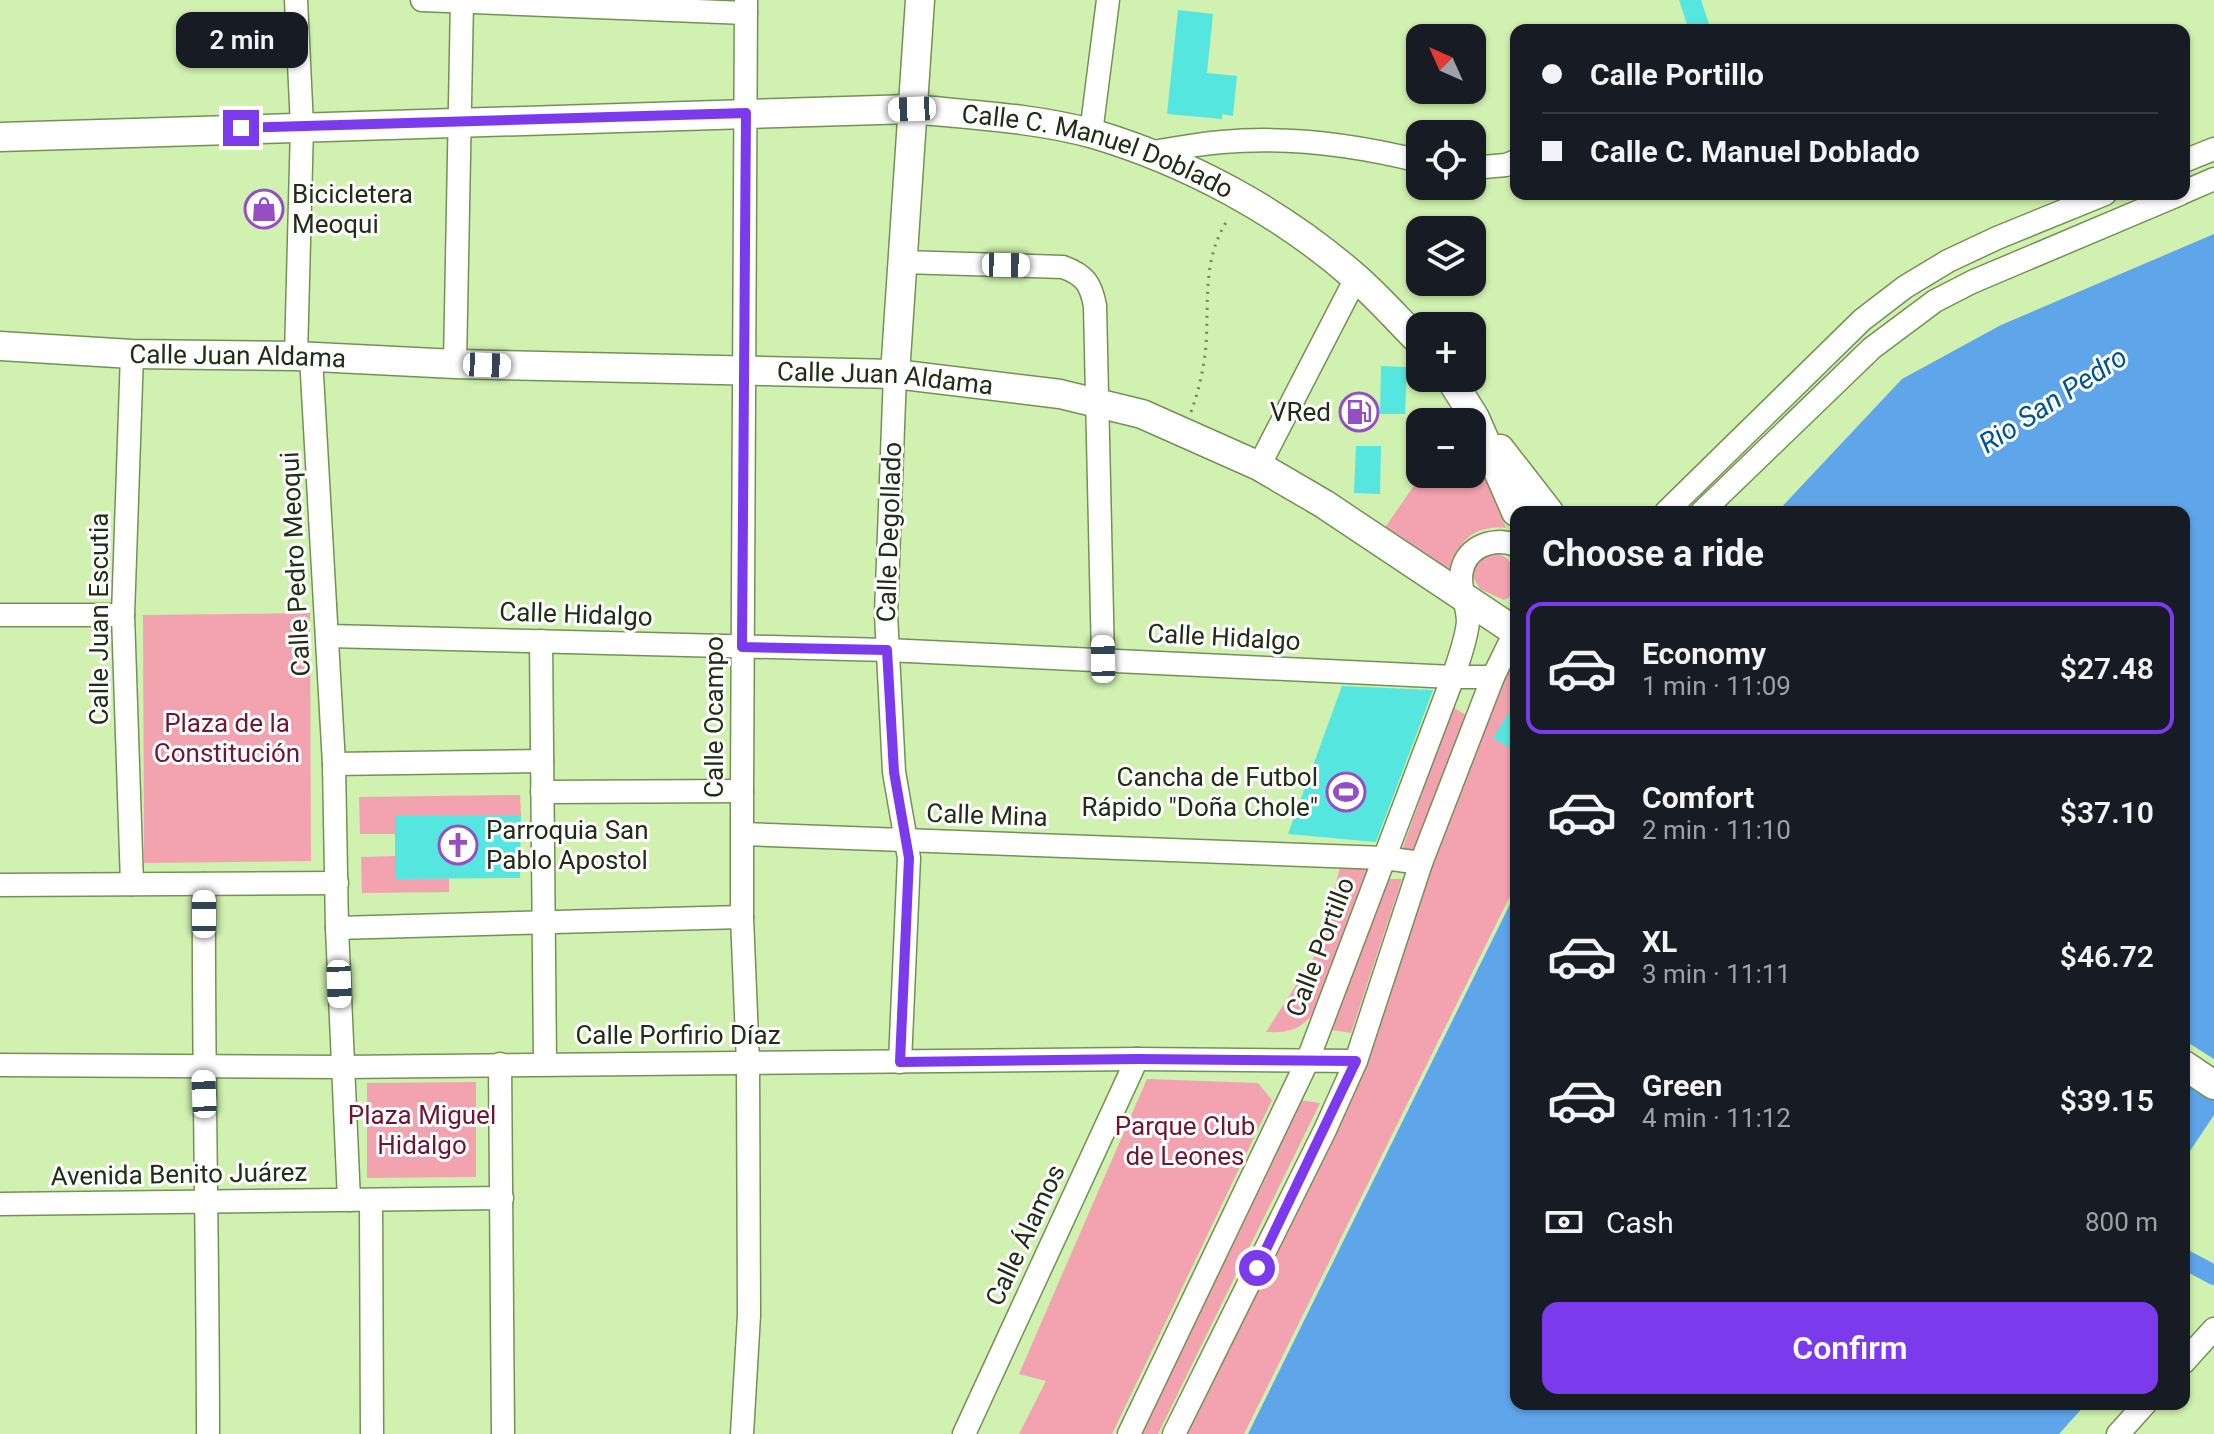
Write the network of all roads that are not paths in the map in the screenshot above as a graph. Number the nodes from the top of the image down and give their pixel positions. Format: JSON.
{"nodes":[{"id":1,"x":296,"y":0,"type":"edge"},
{"id":2,"x":422,"y":0,"type":"edge"},
{"id":3,"x":920,"y":0,"type":"edge"},
{"id":4,"x":1108,"y":0,"type":"edge"},
{"id":5,"x":462,"y":1,"type":"edge"},
{"id":6,"x":746,"y":7,"type":"edge"},
{"id":7,"x":912,"y":109,"type":"junction"},
{"id":8,"x":746,"y":113,"type":"junction"},
{"id":9,"x":460,"y":121,"type":"junction"},
{"id":10,"x":302,"y":126,"type":"junction"},
{"id":11,"x":1091,"y":133,"type":"junction"},
{"id":12,"x":0,"y":137,"type":"edge"},
{"id":13,"x":2214,"y":149,"type":"edge"},
{"id":14,"x":1148,"y":153,"type":"junction"},
{"id":15,"x":1406,"y":158,"type":"edge"},
{"id":16,"x":2190,"y":159,"type":"edge"},
{"id":17,"x":1510,"y":163,"type":"edge"},
{"id":18,"x":1486,"y":167,"type":"edge"},
{"id":19,"x":2214,"y":179,"type":"edge"},
{"id":20,"x":2190,"y":190,"type":"edge"},
{"id":21,"x":2090,"y":200,"type":"edge"},
{"id":22,"x":2165,"y":200,"type":"edge"},
{"id":23,"x":902,"y":262,"type":"junction"},
{"id":24,"x":1356,"y":278,"type":"junction"},
{"id":25,"x":1406,"y":328,"type":"edge"},
{"id":26,"x":0,"y":346,"type":"edge"},
{"id":27,"x":132,"y":354,"type":"junction"},
{"id":28,"x":303,"y":356,"type":"junction"},
{"id":29,"x":455,"y":364,"type":"junction"},
{"id":30,"x":743,"y":373,"type":"junction"},
{"id":31,"x":895,"y":374,"type":"junction"},
{"id":32,"x":1097,"y":402,"type":"junction"},
{"id":33,"x":1486,"y":432,"type":"edge"},
{"id":34,"x":1486,"y":443,"type":"edge"},
{"id":35,"x":1259,"y":466,"type":"junction"},
{"id":36,"x":1513,"y":506,"type":"edge"},
{"id":37,"x":1544,"y":506,"type":"edge"},
{"id":38,"x":1672,"y":506,"type":"edge"},
{"id":39,"x":1708,"y":506,"type":"edge"},
{"id":40,"x":1510,"y":544,"type":"edge"},
{"id":41,"x":1464,"y":597,"type":"junction"},
{"id":42,"x":0,"y":615,"type":"edge"},
{"id":43,"x":123,"y":615,"type":"junction"},
{"id":44,"x":1510,"y":626,"type":"edge"},
{"id":45,"x":328,"y":636,"type":"junction"},
{"id":46,"x":541,"y":641,"type":"junction"},
{"id":47,"x":1510,"y":642,"type":"edge"},
{"id":48,"x":742,"y":647,"type":"junction"},
{"id":49,"x":887,"y":650,"type":"junction"},
{"id":50,"x":1103,"y":659,"type":"junction"},
{"id":51,"x":1453,"y":677,"type":"junction"},
{"id":52,"x":1493,"y":677,"type":"junction"},
{"id":53,"x":542,"y":761,"type":"junction"},
{"id":54,"x":334,"y":764,"type":"junction"},
{"id":55,"x":742,"y":791,"type":"junction"},
{"id":56,"x":542,"y":792,"type":"junction"},
{"id":57,"x":743,"y":834,"type":"junction"},
{"id":58,"x":907,"y":840,"type":"junction"},
{"id":59,"x":1384,"y":858,"type":"junction"},
{"id":60,"x":1421,"y":863,"type":"junction"},
{"id":61,"x":337,"y":883,"type":"junction"},
{"id":62,"x":132,"y":884,"type":"junction"},
{"id":63,"x":204,"y":884,"type":"junction"},
{"id":64,"x":0,"y":885,"type":"edge"},
{"id":65,"x":742,"y":917,"type":"junction"},
{"id":66,"x":544,"y":922,"type":"junction"},
{"id":67,"x":337,"y":928,"type":"junction"},
{"id":68,"x":1137,"y":1059,"type":"junction"},
{"id":69,"x":1356,"y":1061,"type":"junction"},
{"id":70,"x":900,"y":1062,"type":"junction"},
{"id":71,"x":1307,"y":1062,"type":"junction"},
{"id":72,"x":545,"y":1063,"type":"junction"},
{"id":73,"x":748,"y":1063,"type":"junction"},
{"id":74,"x":500,"y":1064,"type":"junction"},
{"id":75,"x":0,"y":1065,"type":"edge"},
{"id":76,"x":203,"y":1067,"type":"junction"},
{"id":77,"x":342,"y":1067,"type":"junction"},
{"id":78,"x":2190,"y":1069,"type":"edge"},
{"id":79,"x":2214,"y":1085,"type":"edge"},
{"id":80,"x":502,"y":1198,"type":"junction"},
{"id":81,"x":360,"y":1200,"type":"junction"},
{"id":82,"x":207,"y":1201,"type":"junction"},
{"id":83,"x":0,"y":1204,"type":"edge"},
{"id":84,"x":2214,"y":1329,"type":"edge"},
{"id":85,"x":2190,"y":1355,"type":"edge"},
{"id":86,"x":2140,"y":1410,"type":"edge"},
{"id":87,"x":208,"y":1434,"type":"edge"},
{"id":88,"x":372,"y":1434,"type":"edge"},
{"id":89,"x":503,"y":1434,"type":"edge"},
{"id":90,"x":742,"y":1434,"type":"edge"},
{"id":91,"x":964,"y":1434,"type":"edge"},
{"id":92,"x":1129,"y":1434,"type":"edge"},
{"id":93,"x":1174,"y":1434,"type":"edge"},
{"id":94,"x":2118,"y":1434,"type":"edge"}],
"edges":[{"from":1,"to":10,"type":"street","name":"Calle Pedro Meoqui"},
{"from":2,"to":5,"type":"street"},
{"from":3,"to":7,"type":"main road","name":"Calle Degollado"},
{"from":4,"to":11,"type":"street"},
{"from":5,"to":6,"type":"street"},
{"from":5,"to":9,"type":"street"},
{"from":6,"to":8,"type":"street","name":"Calle Ocampo"},
{"from":7,"to":8,"type":"main road","name":"Calle C. Manuel Doblado"},
{"from":7,"to":11,"type":"main road","name":"Calle C. Manuel Doblado"},
{"from":7,"to":23,"type":"main road","name":"Calle Degollado"},
{"from":8,"to":9,"type":"main road","name":"Calle C. Manuel Doblado"},
{"from":8,"to":30,"type":"street","name":"Calle Ocampo"},
{"from":9,"to":10,"type":"main road","name":"Calle C. Manuel Doblado"},
{"from":9,"to":29,"type":"street"},
{"from":10,"to":12,"type":"main road","name":"Calle C. Manuel Doblado"},
{"from":10,"to":28,"type":"street","name":"Calle Pedro Meoqui"},
{"from":11,"to":14,"type":"main road","name":"Calle C. Manuel Doblado"},
{"from":13,"to":16,"type":"street"},
{"from":14,"to":15,"type":"street"},
{"from":14,"to":24,"type":"main road","name":"Calle C. Manuel Doblado"},
{"from":17,"to":18,"type":"street"},
{"from":19,"to":20,"type":"street"},
{"from":21,"to":38,"type":"street"},
{"from":22,"to":39,"type":"street"},
{"from":23,"to":31,"type":"main road","name":"Calle Degollado"},
{"from":23,"to":32,"type":"street"},
{"from":24,"to":25,"type":"main road","name":"Calle C. Manuel Doblado"},
{"from":24,"to":35,"type":"street"},
{"from":26,"to":27,"type":"main road","name":"Calle Juan Aldama"},
{"from":27,"to":28,"type":"main road","name":"Calle Juan Aldama"},
{"from":27,"to":43,"type":"street","name":"Calle Juan Escutia"},
{"from":28,"to":29,"type":"main road","name":"Calle Juan Aldama"},
{"from":28,"to":45,"type":"street","name":"Calle Pedro Meoqui"},
{"from":29,"to":30,"type":"main road","name":"Calle Juan Aldama"},
{"from":30,"to":31,"type":"main road","name":"Calle Juan Aldama"},
{"from":30,"to":48,"type":"street","name":"Calle Ocampo"},
{"from":31,"to":32,"type":"main road","name":"Calle Juan Aldama"},
{"from":31,"to":49,"type":"street","name":"Calle Degollado"},
{"from":32,"to":35,"type":"main road","name":"Calle Juan Aldama"},
{"from":32,"to":50,"type":"street"},
{"from":33,"to":37,"type":"main road"},
{"from":34,"to":36,"type":"main road"},
{"from":35,"to":41,"type":"main road","name":"Calle Juan Aldama"},
{"from":40,"to":41,"type":"street","name":"Calle Portillo"},
{"from":41,"to":44,"type":"main road","name":"Calle Juan Aldama"},
{"from":41,"to":51,"type":"street","name":"Calle Portillo"},
{"from":42,"to":43,"type":"street"},
{"from":43,"to":62,"type":"street","name":"Calle Juan Escutia"},
{"from":45,"to":46,"type":"street","name":"Calle Hidalgo"},
{"from":45,"to":54,"type":"street","name":"Calle Pedro Meoqui"},
{"from":46,"to":48,"type":"street","name":"Calle Hidalgo"},
{"from":46,"to":53,"type":"street"},
{"from":47,"to":52,"type":"street"},
{"from":48,"to":49,"type":"street","name":"Calle Hidalgo"},
{"from":48,"to":55,"type":"street","name":"Calle Ocampo"},
{"from":49,"to":50,"type":"street","name":"Calle Hidalgo"},
{"from":49,"to":58,"type":"street","name":"Calle Degollado"},
{"from":50,"to":51,"type":"street","name":"Calle Hidalgo"},
{"from":51,"to":52,"type":"street","name":"Calle Hidalgo"},
{"from":51,"to":59,"type":"street","name":"Calle Portillo"},
{"from":52,"to":60,"type":"street"},
{"from":53,"to":54,"type":"street"},
{"from":53,"to":56,"type":"street"},
{"from":54,"to":61,"type":"street","name":"Calle Pedro Meoqui"},
{"from":55,"to":56,"type":"street"},
{"from":55,"to":57,"type":"street","name":"Calle Ocampo"},
{"from":56,"to":66,"type":"street"},
{"from":57,"to":58,"type":"street","name":"Calle Mina"},
{"from":57,"to":65,"type":"street","name":"Calle Ocampo"},
{"from":58,"to":59,"type":"street","name":"Calle Mina"},
{"from":58,"to":70,"type":"street","name":"Calle Degollado"},
{"from":59,"to":60,"type":"street","name":"Calle Mina"},
{"from":59,"to":71,"type":"street","name":"Calle Portillo"},
{"from":60,"to":69,"type":"street"},
{"from":61,"to":63,"type":"street"},
{"from":61,"to":67,"type":"street","name":"Calle Pedro Meoqui"},
{"from":62,"to":63,"type":"street"},
{"from":62,"to":64,"type":"street"},
{"from":63,"to":76,"type":"street"},
{"from":65,"to":66,"type":"street"},
{"from":65,"to":73,"type":"street","name":"Calle Ocampo"},
{"from":66,"to":67,"type":"street"},
{"from":66,"to":72,"type":"street"},
{"from":67,"to":77,"type":"street","name":"Calle Pedro Meoqui"},
{"from":68,"to":70,"type":"street","name":"Calle Porfirio Díaz"},
{"from":68,"to":71,"type":"street","name":"Calle Porfirio Díaz"},
{"from":68,"to":91,"type":"street","name":"Calle Álamos"},
{"from":69,"to":71,"type":"street","name":"Calle Porfirio Díaz"},
{"from":69,"to":93,"type":"street"},
{"from":70,"to":73,"type":"street","name":"Calle Porfirio Díaz"},
{"from":71,"to":92,"type":"street","name":"Calle Portillo"},
{"from":72,"to":73,"type":"street","name":"Calle Porfirio Díaz"},
{"from":72,"to":74,"type":"street","name":"Calle Porfirio Díaz"},
{"from":73,"to":90,"type":"street","name":"Calle Ocampo"},
{"from":74,"to":77,"type":"street","name":"Calle Porfirio Díaz"},
{"from":74,"to":80,"type":"street"},
{"from":75,"to":76,"type":"street","name":"Calle Porfirio Díaz"},
{"from":76,"to":77,"type":"street","name":"Calle Porfirio Díaz"},
{"from":76,"to":82,"type":"street"},
{"from":77,"to":81,"type":"street","name":"Calle Pedro Meoqui"},
{"from":78,"to":79,"type":"main road"},
{"from":80,"to":81,"type":"street","name":"Avenida Benito Juárez"},
{"from":80,"to":89,"type":"street"},
{"from":81,"to":82,"type":"street","name":"Avenida Benito Juárez"},
{"from":81,"to":88,"type":"street","name":"Calle Pedro Meoqui"},
{"from":82,"to":83,"type":"street","name":"Avenida Benito Juárez"},
{"from":82,"to":87,"type":"street"},
{"from":84,"to":85,"type":"street"},
{"from":86,"to":94,"type":"street"}]}
